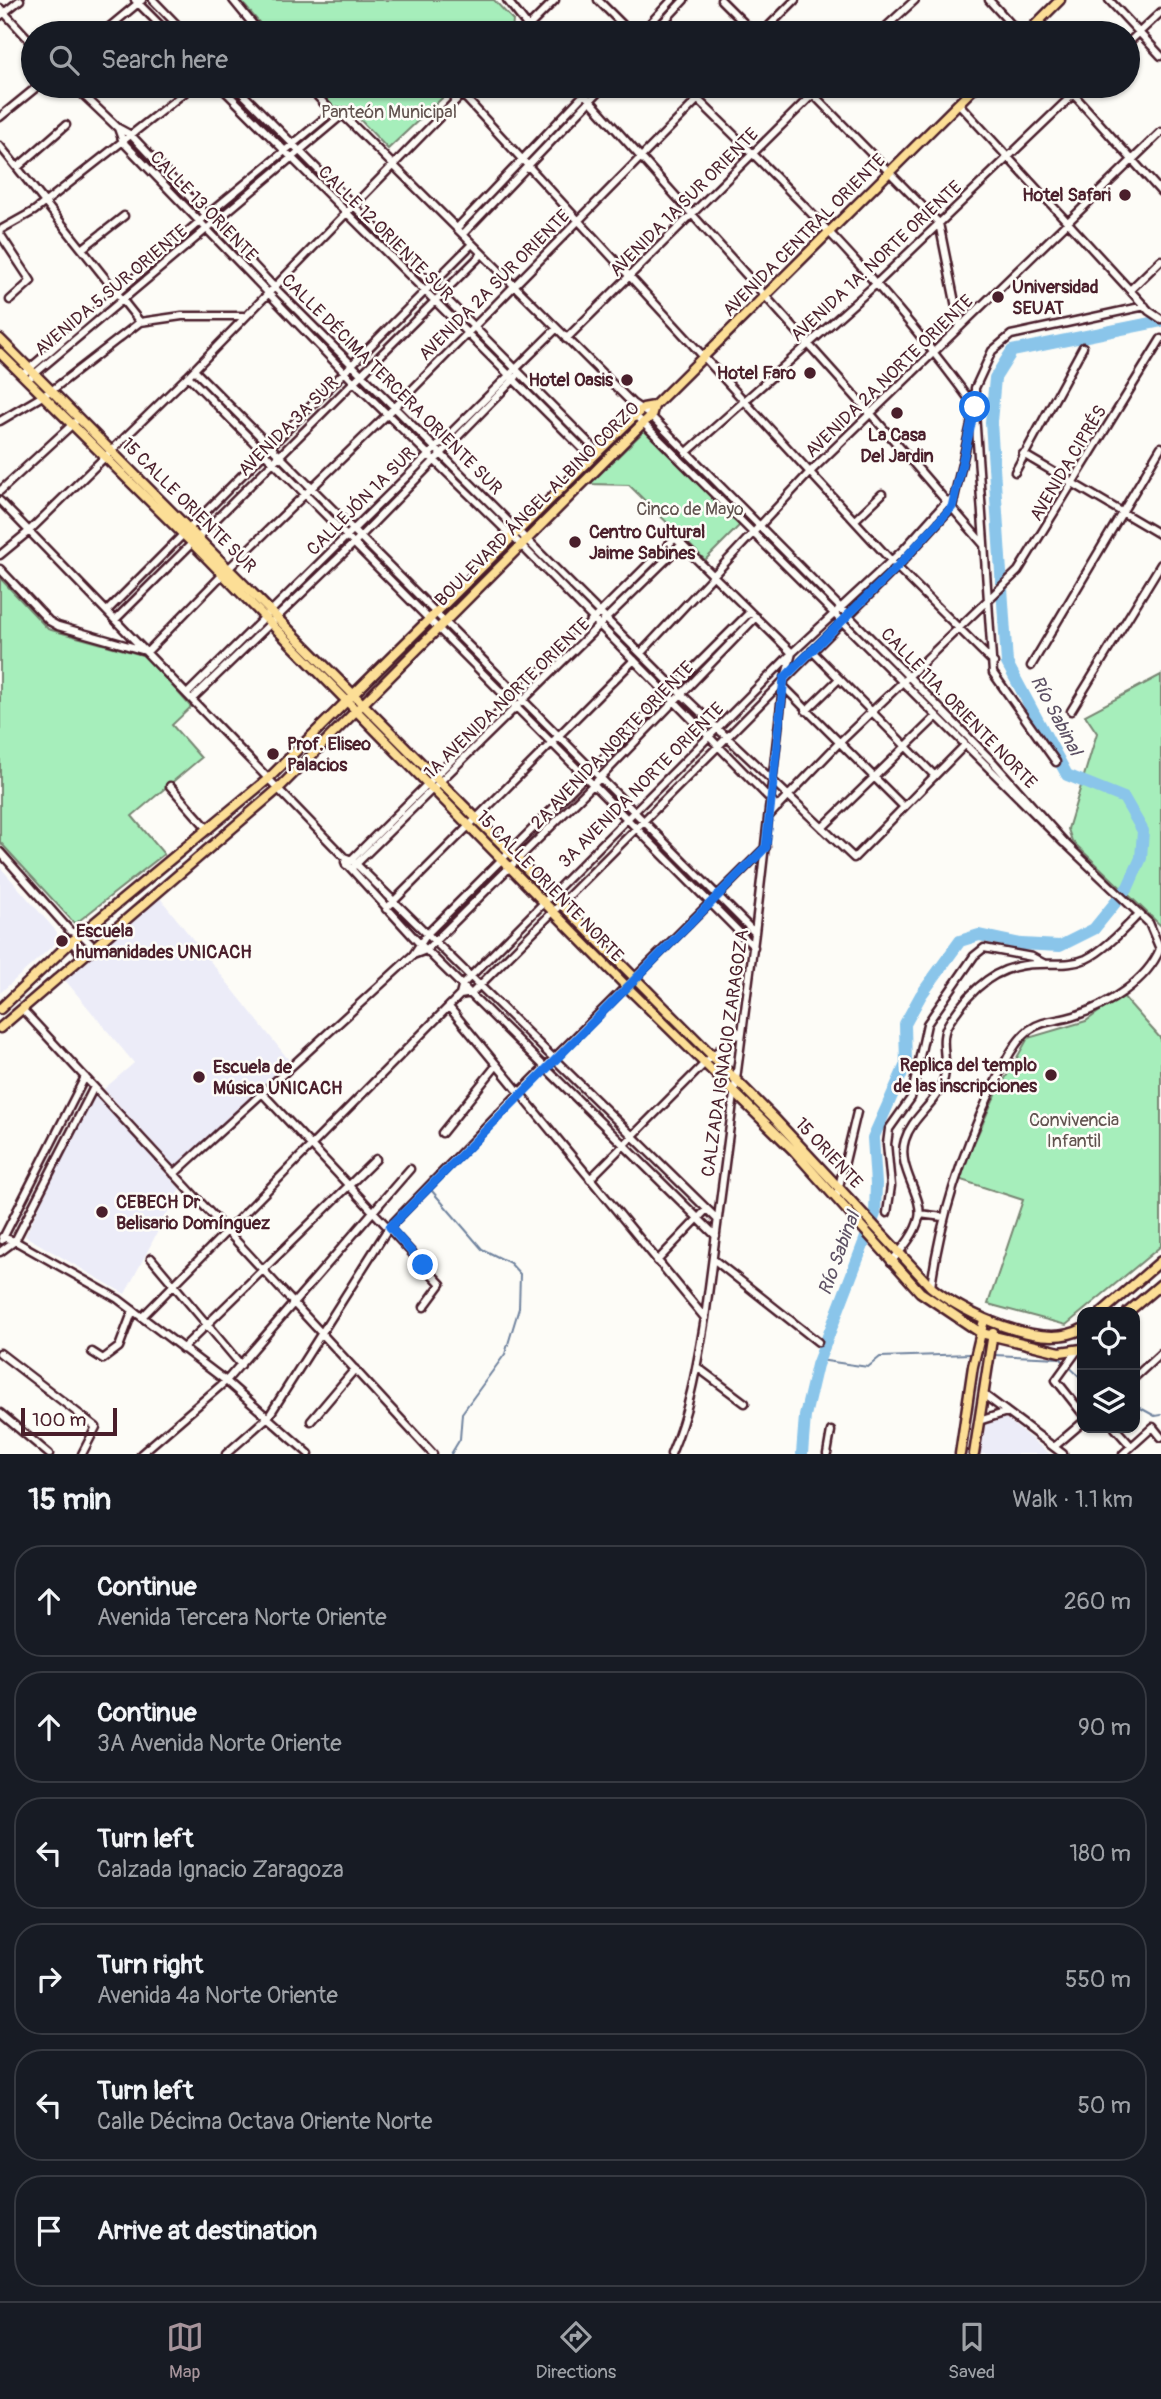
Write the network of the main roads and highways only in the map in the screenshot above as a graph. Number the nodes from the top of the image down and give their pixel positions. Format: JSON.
{"nodes":[{"id":1,"x":1060,"y":0,"type":"edge"},
{"id":2,"x":1039,"y":21,"type":"edge"},
{"id":3,"x":965,"y":98,"type":"edge"},
{"id":4,"x":0,"y":339,"type":"edge"},
{"id":5,"x":0,"y":353,"type":"edge"},
{"id":6,"x":28,"y":374,"type":"junction"},
{"id":7,"x":654,"y":406,"type":"junction"},
{"id":8,"x":185,"y":531,"type":"junction"},
{"id":9,"x":520,"y":537,"type":"junction"},
{"id":10,"x":194,"y":540,"type":"junction"},
{"id":11,"x":353,"y":694,"type":"junction"},
{"id":12,"x":346,"y":701,"type":"junction"},
{"id":13,"x":359,"y":707,"type":"junction"},
{"id":14,"x":434,"y":784,"type":"junction"},
{"id":15,"x":0,"y":1009,"type":"edge"},
{"id":16,"x":0,"y":1028,"type":"edge"},
{"id":17,"x":735,"y":1080,"type":"joint"},
{"id":18,"x":734,"y":1090,"type":"joint"},
{"id":19,"x":861,"y":1219,"type":"junction"},
{"id":20,"x":1159,"y":1267,"type":"edge"},
{"id":21,"x":1161,"y":1284,"type":"edge"},
{"id":22,"x":1107,"y":1307,"type":"edge"},
{"id":23,"x":1134,"y":1307,"type":"edge"},
{"id":24,"x":984,"y":1320,"type":"junction"},
{"id":25,"x":996,"y":1324,"type":"junction"},
{"id":26,"x":981,"y":1332,"type":"junction"},
{"id":27,"x":1077,"y":1332,"type":"edge"},
{"id":28,"x":993,"y":1335,"type":"junction"},
{"id":29,"x":1077,"y":1353,"type":"edge"},
{"id":30,"x":960,"y":1454,"type":"edge"},
{"id":31,"x":974,"y":1454,"type":"edge"}],
"edges":[{"from":1,"to":2,"type":"main road"},
{"from":3,"to":7,"type":"main road","name":"AVENIDA CENTRAL ORIENTE"},
{"from":4,"to":6,"type":"main road","name":"15 CALLE ORIENTE SUR"},
{"from":5,"to":6,"type":"main road","name":"15 CALLE ORIENTE SUR"},
{"from":6,"to":8,"type":"main road","name":"15 CALLE ORIENTE SUR"},
{"from":6,"to":8,"type":"main road","name":"15 CALLE ORIENTE SUR"},
{"from":7,"to":9,"type":"main road","name":"BOULEVARD ÁNGEL ALBINO CORZO"},
{"from":7,"to":9,"type":"main road","name":"BOULEVARD ÁNGEL ALBINO CORZO"},
{"from":8,"to":10,"type":"main road","name":"15 CALLE ORIENTE SUR"},
{"from":9,"to":11,"type":"main road","name":"BOULEVARD ÁNGEL ALBINO CORZO"},
{"from":9,"to":13,"type":"main road","name":"BOULEVARD ÁNGEL ALBINO CORZO"},
{"from":10,"to":11,"type":"main road","name":"15 CALLE ORIENTE SUR"},
{"from":10,"to":12,"type":"main road","name":"15 CALLE ORIENTE SUR"},
{"from":11,"to":12,"type":"main road","name":"BOULEVARD ÁNGEL ALBINO CORZO"},
{"from":11,"to":13,"type":"main road","name":"15 CALLE ORIENTE NORTE"},
{"from":12,"to":13,"type":"main road","name":"15 CALLE ORIENTE NORTE"},
{"from":12,"to":15,"type":"main road","name":"BOULEVARD ÁNGEL ALBINO CORZO"},
{"from":13,"to":14,"type":"main road","name":"15 CALLE ORIENTE NORTE"},
{"from":13,"to":16,"type":"main road","name":"BOULEVARD ÁNGEL ALBINO CORZO"},
{"from":14,"to":17,"type":"main road","name":"15 CALLE ORIENTE NORTE"},
{"from":14,"to":18,"type":"main road","name":"15 CALLE ORIENTE NORTE"},
{"from":17,"to":19,"type":"main road","name":"15 ORIENTE"},
{"from":18,"to":19,"type":"main road","name":"15 ORIENTE"},
{"from":19,"to":24,"type":"main road","name":"15 ORIENTE"},
{"from":19,"to":26,"type":"main road","name":"15 ORIENTE"},
{"from":20,"to":22,"type":"main road"},
{"from":21,"to":23,"type":"main road"},
{"from":24,"to":25,"type":"main road","name":"15 ORIENTE"},
{"from":24,"to":26,"type":"main road"},
{"from":25,"to":27,"type":"main road"},
{"from":25,"to":28,"type":"main road"},
{"from":26,"to":28,"type":"main road","name":"15 ORIENTE"},
{"from":26,"to":30,"type":"main road"},
{"from":28,"to":29,"type":"main road"},
{"from":28,"to":31,"type":"main road"}]}
